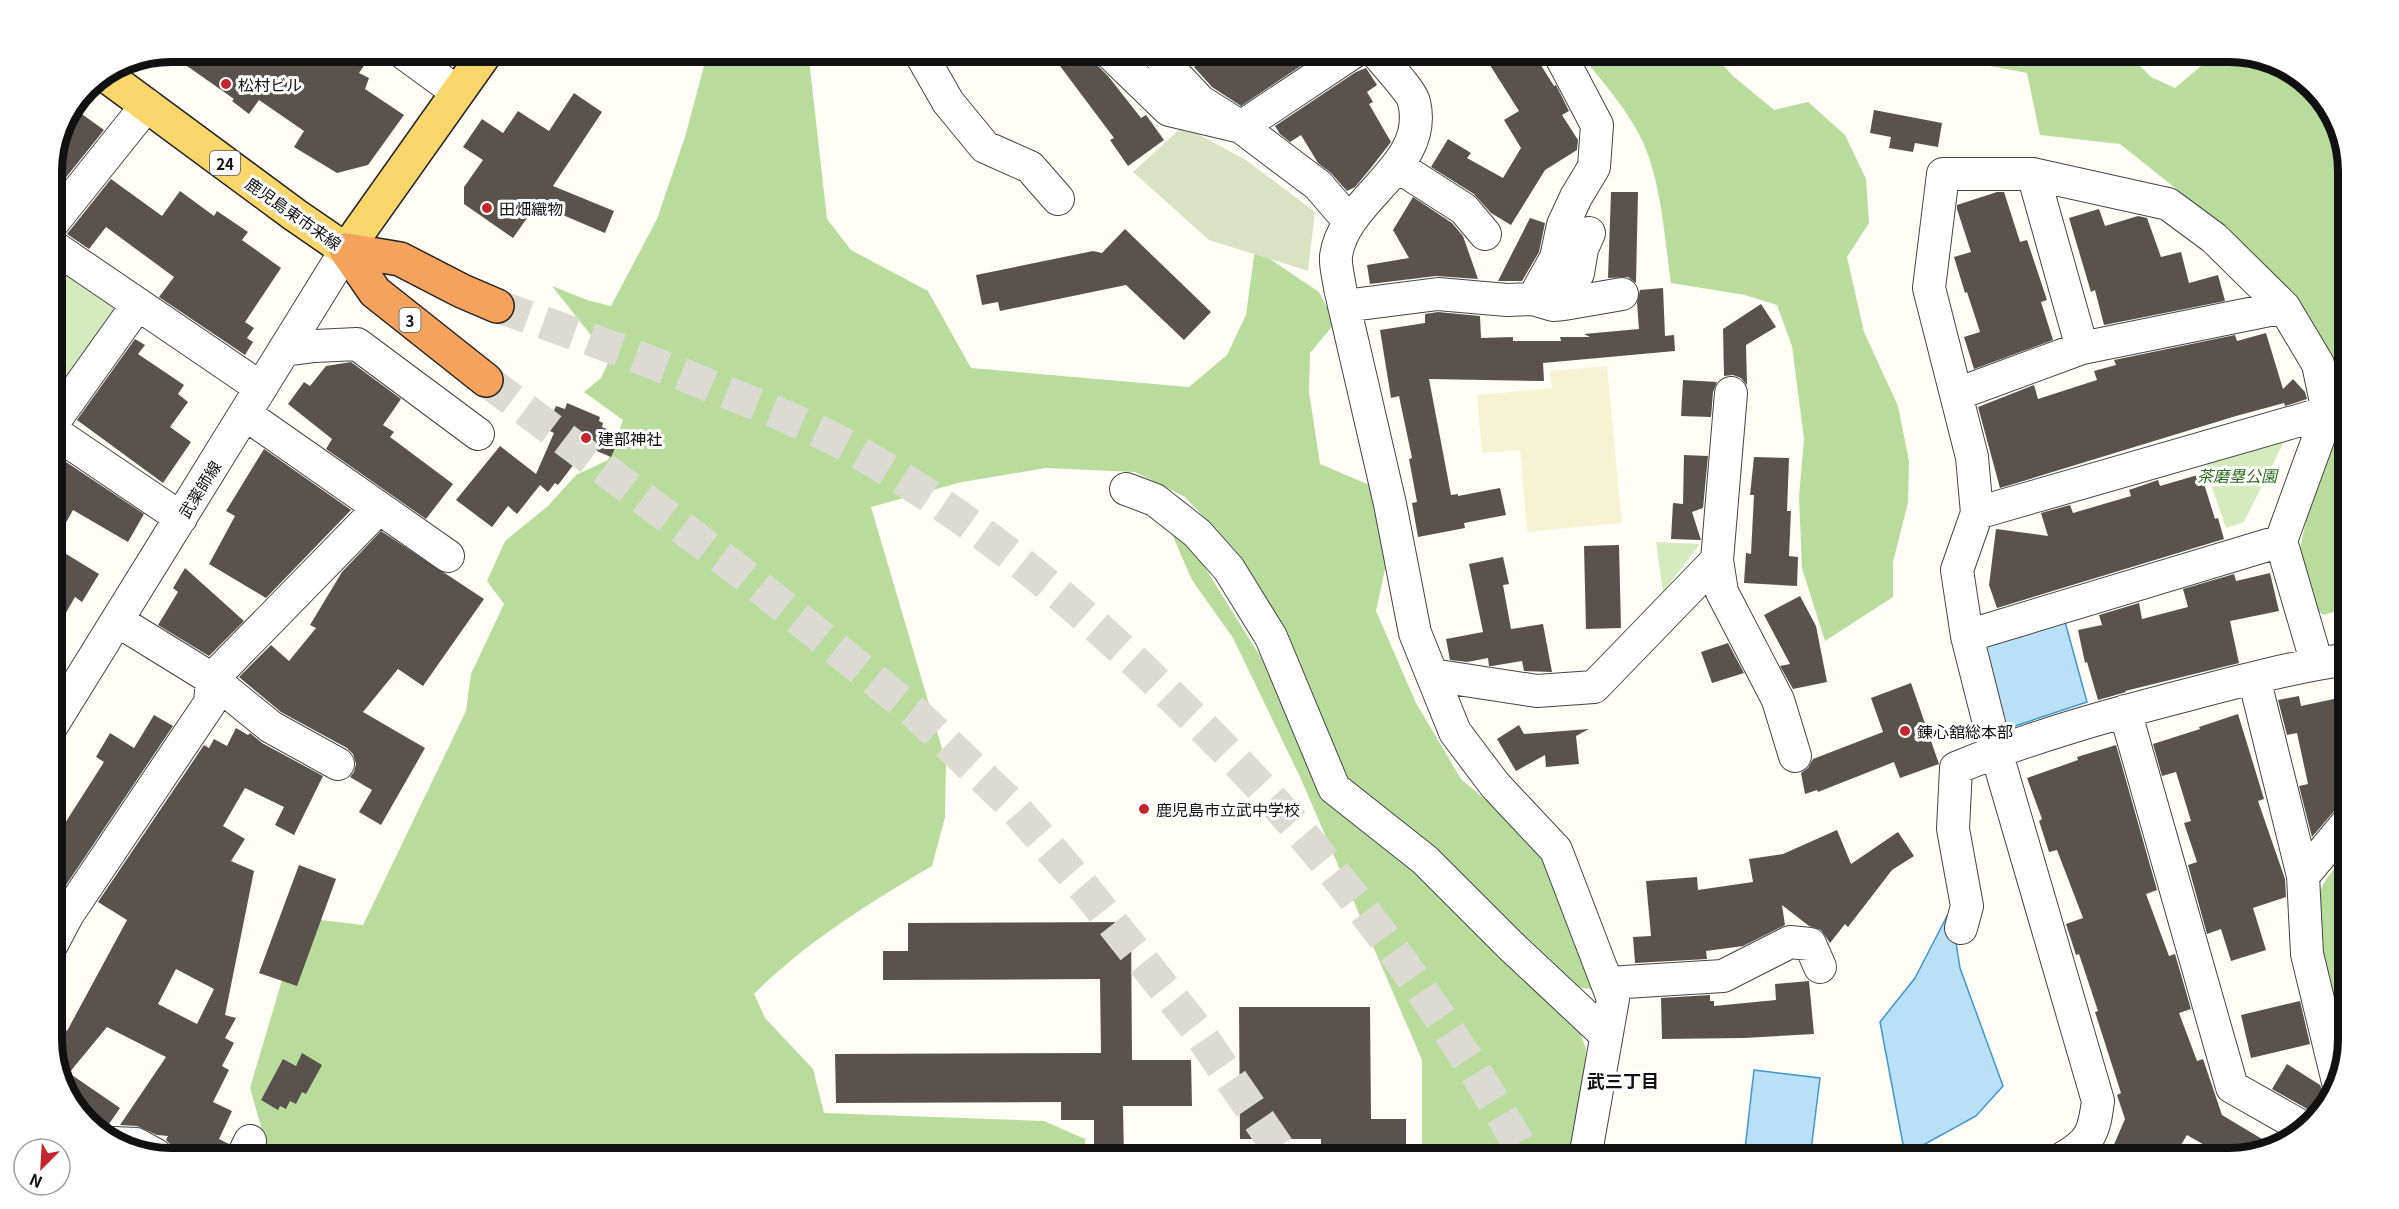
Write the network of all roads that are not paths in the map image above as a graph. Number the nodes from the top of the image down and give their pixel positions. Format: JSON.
{"nodes":[{"id":1,"x":416,"y":62,"type":"edge"},
{"id":2,"x":479,"y":62,"type":"edge"},
{"id":3,"x":925,"y":62,"type":"edge"},
{"id":4,"x":1119,"y":62,"type":"edge"},
{"id":5,"x":1175,"y":62,"type":"edge"},
{"id":6,"x":1338,"y":62,"type":"edge"},
{"id":7,"x":1384,"y":62,"type":"edge"},
{"id":8,"x":1564,"y":62,"type":"edge"},
{"id":9,"x":111,"y":79,"type":"edge"},
{"id":10,"x":457,"y":92,"type":"junction"},
{"id":11,"x":147,"y":105,"type":"junction"},
{"id":12,"x":1241,"y":127,"type":"junction"},
{"id":13,"x":1397,"y":166,"type":"junction"},
{"id":14,"x":2033,"y":174,"type":"junction"},
{"id":15,"x":1058,"y":200,"type":"dead end"},
{"id":16,"x":62,"y":211,"type":"edge"},
{"id":17,"x":1349,"y":221,"type":"junction"},
{"id":18,"x":1589,"y":233,"type":"dead end"},
{"id":19,"x":1485,"y":234,"type":"dead end"},
{"id":20,"x":346,"y":250,"type":"junction"},
{"id":21,"x":62,"y":252,"type":"edge"},
{"id":22,"x":1622,"y":294,"type":"dead end"},
{"id":23,"x":1533,"y":299,"type":"junction"},
{"id":24,"x":138,"y":304,"type":"junction"},
{"id":25,"x":1564,"y":304,"type":"junction"},
{"id":26,"x":497,"y":306,"type":"tunnel mouth"},
{"id":27,"x":1344,"y":306,"type":"junction"},
{"id":28,"x":2284,"y":307,"type":"junction"},
{"id":29,"x":2082,"y":348,"type":"junction"},
{"id":30,"x":284,"y":350,"type":"junction"},
{"id":31,"x":486,"y":380,"type":"tunnel mouth"},
{"id":32,"x":1731,"y":393,"type":"dead end"},
{"id":33,"x":1957,"y":394,"type":"junction"},
{"id":34,"x":253,"y":401,"type":"junction"},
{"id":35,"x":62,"y":412,"type":"edge"},
{"id":36,"x":2328,"y":412,"type":"junction"},
{"id":37,"x":478,"y":434,"type":"dead end"},
{"id":38,"x":62,"y":436,"type":"edge"},
{"id":39,"x":1126,"y":489,"type":"dead end"},
{"id":40,"x":379,"y":508,"type":"junction"},
{"id":41,"x":1977,"y":513,"type":"junction"},
{"id":42,"x":181,"y":518,"type":"junction"},
{"id":43,"x":2281,"y":541,"type":"junction"},
{"id":44,"x":448,"y":556,"type":"dead end"},
{"id":45,"x":1718,"y":560,"type":"junction"},
{"id":46,"x":118,"y":621,"type":"junction"},
{"id":47,"x":1967,"y":636,"type":"junction"},
{"id":48,"x":2338,"y":661,"type":"edge"},
{"id":49,"x":2317,"y":664,"type":"junction"},
{"id":50,"x":1432,"y":675,"type":"junction"},
{"id":51,"x":2254,"y":678,"type":"junction"},
{"id":52,"x":212,"y":679,"type":"junction"},
{"id":53,"x":62,"y":710,"type":"edge"},
{"id":54,"x":2125,"y":711,"type":"junction"},
{"id":55,"x":1996,"y":751,"type":"junction"},
{"id":56,"x":1795,"y":756,"type":"dead end"},
{"id":57,"x":338,"y":764,"type":"dead end"},
{"id":58,"x":2338,"y":834,"type":"edge"},
{"id":59,"x":2303,"y":876,"type":"junction"},
{"id":60,"x":62,"y":905,"type":"edge"},
{"id":61,"x":1961,"y":928,"type":"dead end"},
{"id":62,"x":1820,"y":967,"type":"dead end"},
{"id":63,"x":1608,"y":983,"type":"junction"},
{"id":64,"x":1606,"y":1035,"type":"junction"},
{"id":65,"x":2334,"y":1065,"type":"edge"},
{"id":66,"x":2297,"y":1124,"type":"edge"},
{"id":67,"x":1587,"y":1148,"type":"edge"},
{"id":68,"x":2087,"y":1148,"type":"edge"}],
"edges":[{"from":1,"to":10,"type":"street"},
{"from":2,"to":10,"type":"main road","name":"鹿児島東市来線"},
{"from":3,"to":15,"type":"street"},
{"from":4,"to":12,"type":"street"},
{"from":5,"to":12,"type":"street"},
{"from":6,"to":12,"type":"street"},
{"from":7,"to":13,"type":"street"},
{"from":8,"to":23,"type":"street"},
{"from":9,"to":11,"type":"main road","name":"鹿児島東市来線","number":"24"},
{"from":10,"to":20,"type":"main road","name":"鹿児島東市来線"},
{"from":11,"to":16,"type":"street"},
{"from":11,"to":20,"type":"main road","name":"鹿児島東市来線","number":"24"},
{"from":12,"to":17,"type":"street"},
{"from":13,"to":17,"type":"street"},
{"from":13,"to":19,"type":"street"},
{"from":14,"to":28,"type":"street"},
{"from":14,"to":29,"type":"street"},
{"from":14,"to":33,"type":"street"},
{"from":17,"to":27,"type":"street"},
{"from":18,"to":25,"type":"street"},
{"from":20,"to":26,"type":"highway"},
{"from":20,"to":30,"type":"street","name":"武薬師線"},
{"from":20,"to":31,"type":"highway","number":"3"},
{"from":21,"to":24,"type":"street"},
{"from":22,"to":25,"type":"street"},
{"from":23,"to":25,"type":"street"},
{"from":23,"to":27,"type":"street"},
{"from":24,"to":34,"type":"street"},
{"from":24,"to":35,"type":"street"},
{"from":27,"to":50,"type":"street"},
{"from":28,"to":29,"type":"street"},
{"from":28,"to":36,"type":"street"},
{"from":29,"to":33,"type":"street"},
{"from":30,"to":34,"type":"street","name":"武薬師線"},
{"from":30,"to":37,"type":"street"},
{"from":32,"to":45,"type":"street"},
{"from":33,"to":41,"type":"street"},
{"from":34,"to":40,"type":"street"},
{"from":34,"to":42,"type":"street","name":"武薬師線"},
{"from":36,"to":41,"type":"street"},
{"from":36,"to":43,"type":"street"},
{"from":38,"to":42,"type":"street"},
{"from":39,"to":64,"type":"street"},
{"from":40,"to":44,"type":"street"},
{"from":40,"to":52,"type":"street"},
{"from":41,"to":47,"type":"street"},
{"from":42,"to":46,"type":"street","name":"武薬師線"},
{"from":43,"to":47,"type":"street"},
{"from":43,"to":49,"type":"street"},
{"from":45,"to":50,"type":"street"},
{"from":45,"to":56,"type":"street"},
{"from":46,"to":52,"type":"street"},
{"from":46,"to":53,"type":"street","name":"武薬師線"},
{"from":47,"to":55,"type":"street"},
{"from":48,"to":49,"type":"street"},
{"from":49,"to":51,"type":"street"},
{"from":50,"to":63,"type":"street"},
{"from":51,"to":54,"type":"street"},
{"from":51,"to":59,"type":"street"},
{"from":52,"to":57,"type":"street"},
{"from":52,"to":60,"type":"street"},
{"from":54,"to":55,"type":"street"},
{"from":54,"to":66,"type":"street"},
{"from":55,"to":61,"type":"street"},
{"from":55,"to":68,"type":"street"},
{"from":58,"to":59,"type":"street"},
{"from":59,"to":65,"type":"street"},
{"from":62,"to":63,"type":"street"},
{"from":63,"to":64,"type":"street"},
{"from":64,"to":67,"type":"street"}]}
